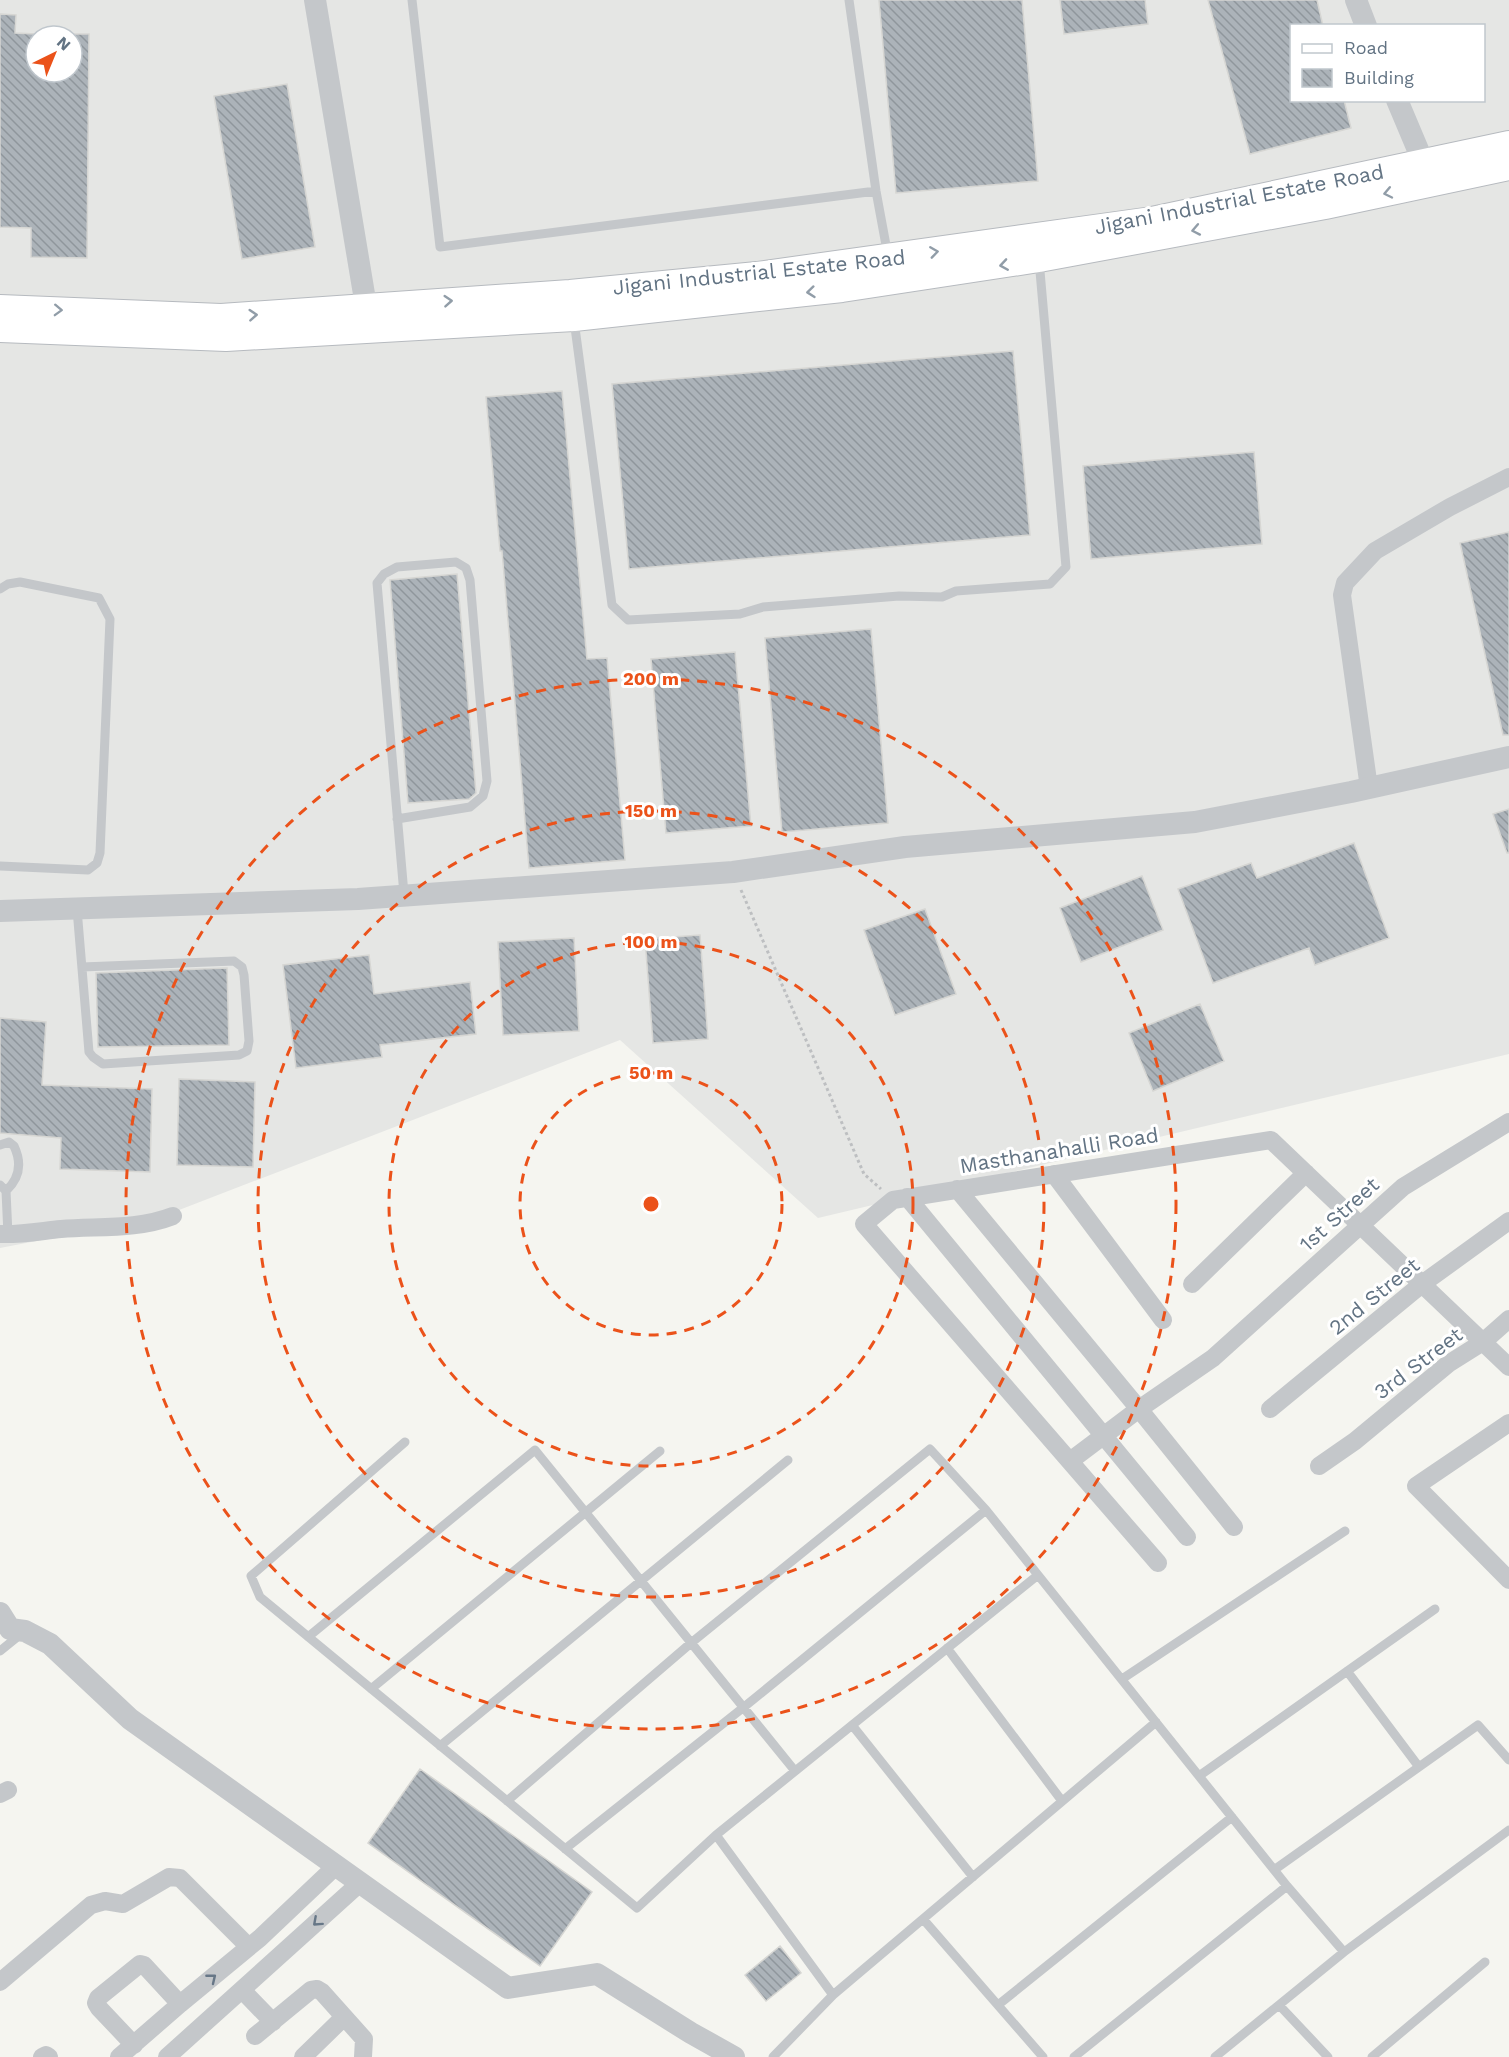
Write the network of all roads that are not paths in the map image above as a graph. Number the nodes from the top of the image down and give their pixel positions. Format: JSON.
{"nodes":[{"id":1,"x":315,"y":0,"type":"edge"},
{"id":2,"x":412,"y":0,"type":"edge"},
{"id":3,"x":849,"y":0,"type":"edge"},
{"id":4,"x":1356,"y":0,"type":"edge"},
{"id":5,"x":1365,"y":24,"type":"edge"},
{"id":6,"x":1398,"y":102,"type":"edge"},
{"id":7,"x":1508,"y":162,"type":"edge"},
{"id":8,"x":1427,"y":173,"type":"junction"},
{"id":9,"x":876,"y":191,"type":"junction"},
{"id":10,"x":889,"y":258,"type":"junction"},
{"id":11,"x":1039,"y":259,"type":"junction"},
{"id":12,"x":0,"y":308,"type":"edge"},
{"id":13,"x":368,"y":318,"type":"junction"},
{"id":14,"x":574,"y":318,"type":"junction"},
{"id":15,"x":0,"y":329,"type":"edge"},
{"id":16,"x":1509,"y":477,"type":"edge"},
{"id":17,"x":0,"y":589,"type":"edge"},
{"id":18,"x":1509,"y":757,"type":"edge"},
{"id":19,"x":1369,"y":788,"type":"junction"},
{"id":20,"x":398,"y":819,"type":"junction"},
{"id":21,"x":0,"y":866,"type":"edge"},
{"id":22,"x":404,"y":894,"type":"junction"},
{"id":23,"x":77,"y":909,"type":"junction"},
{"id":24,"x":0,"y":911,"type":"edge"},
{"id":25,"x":82,"y":967,"type":"junction"},
{"id":26,"x":1509,"y":1122,"type":"edge"},
{"id":27,"x":0,"y":1145,"type":"edge"},
{"id":28,"x":1306,"y":1173,"type":"junction"},
{"id":29,"x":1054,"y":1174,"type":"junction"},
{"id":30,"x":3,"y":1188,"type":"edge"},
{"id":31,"x":957,"y":1189,"type":"junction"},
{"id":32,"x":900,"y":1199,"type":"junction"},
{"id":33,"x":172,"y":1216,"type":"dead end"},
{"id":34,"x":1509,"y":1221,"type":"edge"},
{"id":35,"x":1360,"y":1225,"type":"junction"},
{"id":36,"x":4,"y":1234,"type":"edge"},
{"id":37,"x":1192,"y":1284,"type":"dead end"},
{"id":38,"x":1422,"y":1284,"type":"junction"},
{"id":39,"x":1509,"y":1319,"type":"edge"},
{"id":40,"x":1163,"y":1320,"type":"dead end"},
{"id":41,"x":1483,"y":1342,"type":"junction"},
{"id":42,"x":1509,"y":1367,"type":"edge"},
{"id":43,"x":1139,"y":1409,"type":"junction"},
{"id":44,"x":1270,"y":1409,"type":"dead end"},
{"id":45,"x":1509,"y":1423,"type":"edge"},
{"id":46,"x":1104,"y":1435,"type":"junction"},
{"id":47,"x":405,"y":1442,"type":"dead end"},
{"id":48,"x":660,"y":1451,"type":"dead end"},
{"id":49,"x":788,"y":1460,"type":"dead end"},
{"id":50,"x":1070,"y":1461,"type":"junction"},
{"id":51,"x":1319,"y":1466,"type":"dead end"},
{"id":52,"x":986,"y":1510,"type":"junction"},
{"id":53,"x":586,"y":1513,"type":"junction"},
{"id":54,"x":1233,"y":1527,"type":"dead end"},
{"id":55,"x":1345,"y":1532,"type":"dead end"},
{"id":56,"x":1187,"y":1537,"type":"dead end"},
{"id":57,"x":1158,"y":1563,"type":"dead end"},
{"id":58,"x":1038,"y":1575,"type":"junction"},
{"id":59,"x":1509,"y":1580,"type":"edge"},
{"id":60,"x":641,"y":1581,"type":"junction"},
{"id":61,"x":1435,"y":1609,"type":"dead end"},
{"id":62,"x":0,"y":1613,"type":"edge"},
{"id":63,"x":25,"y":1631,"type":"junction"},
{"id":64,"x":308,"y":1637,"type":"junction"},
{"id":65,"x":691,"y":1643,"type":"junction"},
{"id":66,"x":947,"y":1648,"type":"junction"},
{"id":67,"x":0,"y":1651,"type":"edge"},
{"id":68,"x":1347,"y":1671,"type":"junction"},
{"id":69,"x":1122,"y":1679,"type":"junction"},
{"id":70,"x":371,"y":1689,"type":"junction"},
{"id":71,"x":744,"y":1707,"type":"junction"},
{"id":72,"x":1156,"y":1722,"type":"junction"},
{"id":73,"x":852,"y":1725,"type":"junction"},
{"id":74,"x":440,"y":1746,"type":"junction"},
{"id":75,"x":1509,"y":1760,"type":"edge"},
{"id":76,"x":1419,"y":1767,"type":"junction"},
{"id":77,"x":795,"y":1771,"type":"junction"},
{"id":78,"x":1199,"y":1776,"type":"junction"},
{"id":79,"x":507,"y":1801,"type":"junction"},
{"id":80,"x":1062,"y":1801,"type":"junction"},
{"id":81,"x":1232,"y":1817,"type":"junction"},
{"id":82,"x":1509,"y":1830,"type":"edge"},
{"id":83,"x":716,"y":1835,"type":"junction"},
{"id":84,"x":565,"y":1849,"type":"junction"},
{"id":85,"x":336,"y":1866,"type":"junction"},
{"id":86,"x":1274,"y":1870,"type":"junction"},
{"id":87,"x":973,"y":1877,"type":"junction"},
{"id":88,"x":360,"y":1883,"type":"junction"},
{"id":89,"x":1287,"y":1886,"type":"junction"},
{"id":90,"x":923,"y":1919,"type":"junction"},
{"id":91,"x":255,"y":1942,"type":"junction"},
{"id":92,"x":1344,"y":1952,"type":"junction"},
{"id":93,"x":279,"y":1956,"type":"junction"},
{"id":94,"x":1485,"y":1962,"type":"dead end"},
{"id":95,"x":0,"y":1982,"type":"edge"},
{"id":96,"x":242,"y":1990,"type":"junction"},
{"id":97,"x":833,"y":1995,"type":"junction"},
{"id":98,"x":180,"y":2004,"type":"junction"},
{"id":99,"x":998,"y":2005,"type":"junction"},
{"id":100,"x":1279,"y":2005,"type":"junction"},
{"id":101,"x":344,"y":2017,"type":"junction"},
{"id":102,"x":273,"y":2022,"type":"junction"},
{"id":103,"x":255,"y":2036,"type":"dead end"},
{"id":104,"x":134,"y":2045,"type":"junction"},
{"id":105,"x":42,"y":2057,"type":"edge"},
{"id":106,"x":49,"y":2057,"type":"edge"},
{"id":107,"x":119,"y":2057,"type":"edge"},
{"id":108,"x":168,"y":2057,"type":"edge"},
{"id":109,"x":303,"y":2057,"type":"edge"},
{"id":110,"x":363,"y":2057,"type":"edge"},
{"id":111,"x":734,"y":2057,"type":"edge"},
{"id":112,"x":773,"y":2057,"type":"edge"},
{"id":113,"x":1043,"y":2057,"type":"edge"},
{"id":114,"x":1074,"y":2057,"type":"edge"},
{"id":115,"x":1215,"y":2057,"type":"edge"},
{"id":116,"x":1328,"y":2057,"type":"edge"},
{"id":117,"x":1372,"y":2057,"type":"edge"}],
"edges":[{"from":1,"to":13,"type":"street"},
{"from":2,"to":9,"type":"lane"},
{"from":3,"to":9,"type":"lane"},
{"from":4,"to":5,"type":"street"},
{"from":6,"to":8,"type":"street"},
{"from":7,"to":8,"type":"main road","name":"Jigani Industrial Estate Road"},
{"from":10,"to":8,"type":"main road","name":"Jigani Industrial Estate Road","one_way":true},
{"from":8,"to":11,"type":"main road","name":"Jigani Industrial Estate Road","one_way":true},
{"from":9,"to":10,"type":"lane"},
{"from":13,"to":10,"type":"main road","name":"Jigani Industrial Estate Road","one_way":true},
{"from":11,"to":14,"type":"main road","name":"Jigani Industrial Estate Road","one_way":true},
{"from":11,"to":14,"type":"lane"},
{"from":12,"to":13,"type":"main road","name":"Jigani Industrial Estate Road","one_way":true},
{"from":13,"to":14,"type":"main road","name":"Jigani Industrial Estate Road"},
{"from":13,"to":15,"type":"main road","name":"Jigani Industrial Estate Road"},
{"from":16,"to":19,"type":"street"},
{"from":17,"to":21,"type":"lane"},
{"from":18,"to":19,"type":"street"},
{"from":19,"to":22,"type":"street"},
{"from":20,"to":20,"type":"lane"},
{"from":20,"to":22,"type":"lane"},
{"from":22,"to":23,"type":"street"},
{"from":23,"to":24,"type":"street"},
{"from":23,"to":25,"type":"lane"},
{"from":25,"to":25,"type":"lane"},
{"from":26,"to":35,"type":"street","name":"1st Street"},
{"from":27,"to":30,"type":"lane"},
{"from":28,"to":29,"type":"street","name":"Masthanahalli Road"},
{"from":28,"to":35,"type":"street","name":"Masthanahalli Road"},
{"from":28,"to":37,"type":"street"},
{"from":29,"to":31,"type":"street","name":"Masthanahalli Road"},
{"from":29,"to":40,"type":"street"},
{"from":30,"to":36,"type":"lane"},
{"from":31,"to":32,"type":"street","name":"Masthanahalli Road"},
{"from":31,"to":43,"type":"street"},
{"from":32,"to":46,"type":"street"},
{"from":32,"to":50,"type":"street"},
{"from":33,"to":36,"type":"street"},
{"from":34,"to":38,"type":"street","name":"2nd Street"},
{"from":35,"to":38,"type":"street","name":"Masthanahalli Road"},
{"from":35,"to":43,"type":"street","name":"1st Street"},
{"from":38,"to":41,"type":"street","name":"Masthanahalli Road"},
{"from":38,"to":44,"type":"street","name":"2nd Street"},
{"from":39,"to":41,"type":"street","name":"3rd Street"},
{"from":41,"to":42,"type":"street","name":"Masthanahalli Road"},
{"from":41,"to":51,"type":"street","name":"3rd Street"},
{"from":43,"to":46,"type":"street","name":"1st Street"},
{"from":43,"to":54,"type":"street"},
{"from":45,"to":59,"type":"street"},
{"from":46,"to":50,"type":"street","name":"1st Street"},
{"from":46,"to":56,"type":"street"},
{"from":47,"to":64,"type":"lane"},
{"from":48,"to":53,"type":"lane"},
{"from":49,"to":60,"type":"lane"},
{"from":50,"to":57,"type":"street"},
{"from":52,"to":58,"type":"lane"},
{"from":52,"to":65,"type":"lane"},
{"from":52,"to":71,"type":"lane"},
{"from":53,"to":60,"type":"lane"},
{"from":53,"to":64,"type":"lane"},
{"from":53,"to":70,"type":"lane"},
{"from":55,"to":69,"type":"lane"},
{"from":58,"to":66,"type":"lane"},
{"from":58,"to":69,"type":"lane"},
{"from":60,"to":65,"type":"lane"},
{"from":60,"to":74,"type":"lane"},
{"from":61,"to":68,"type":"lane"},
{"from":62,"to":63,"type":"street"},
{"from":63,"to":67,"type":"lane"},
{"from":63,"to":85,"type":"street"},
{"from":64,"to":70,"type":"lane"},
{"from":65,"to":71,"type":"lane"},
{"from":65,"to":79,"type":"lane"},
{"from":66,"to":73,"type":"lane"},
{"from":66,"to":80,"type":"lane"},
{"from":68,"to":76,"type":"lane"},
{"from":68,"to":78,"type":"lane"},
{"from":69,"to":72,"type":"lane"},
{"from":70,"to":74,"type":"lane"},
{"from":71,"to":77,"type":"lane"},
{"from":71,"to":84,"type":"lane"},
{"from":72,"to":78,"type":"lane"},
{"from":72,"to":80,"type":"lane"},
{"from":73,"to":77,"type":"lane"},
{"from":73,"to":87,"type":"lane"},
{"from":74,"to":79,"type":"lane"},
{"from":75,"to":76,"type":"lane"},
{"from":76,"to":86,"type":"lane"},
{"from":77,"to":83,"type":"lane"},
{"from":78,"to":81,"type":"lane"},
{"from":79,"to":84,"type":"lane"},
{"from":80,"to":87,"type":"lane"},
{"from":81,"to":86,"type":"lane"},
{"from":81,"to":99,"type":"lane"},
{"from":82,"to":92,"type":"lane"},
{"from":83,"to":84,"type":"lane"},
{"from":83,"to":97,"type":"lane"},
{"from":85,"to":88,"type":"street"},
{"from":85,"to":91,"type":"street"},
{"from":86,"to":89,"type":"lane"},
{"from":87,"to":90,"type":"lane"},
{"from":88,"to":93,"type":"street","one_way":true},
{"from":88,"to":111,"type":"street"},
{"from":89,"to":92,"type":"lane"},
{"from":89,"to":114,"type":"lane"},
{"from":90,"to":97,"type":"lane"},
{"from":90,"to":99,"type":"lane"},
{"from":91,"to":93,"type":"street"},
{"from":91,"to":95,"type":"street"},
{"from":98,"to":91,"type":"street","one_way":true},
{"from":92,"to":100,"type":"lane"},
{"from":93,"to":96,"type":"street"},
{"from":94,"to":117,"type":"lane"},
{"from":96,"to":102,"type":"street"},
{"from":96,"to":108,"type":"street"},
{"from":97,"to":112,"type":"lane"},
{"from":98,"to":104,"type":"street"},
{"from":98,"to":104,"type":"street"},
{"from":99,"to":113,"type":"lane"},
{"from":100,"to":115,"type":"lane"},
{"from":100,"to":116,"type":"lane"},
{"from":101,"to":102,"type":"street"},
{"from":101,"to":109,"type":"street"},
{"from":101,"to":110,"type":"street"},
{"from":102,"to":103,"type":"street"},
{"from":104,"to":107,"type":"street"},
{"from":105,"to":106,"type":"street"}]}
